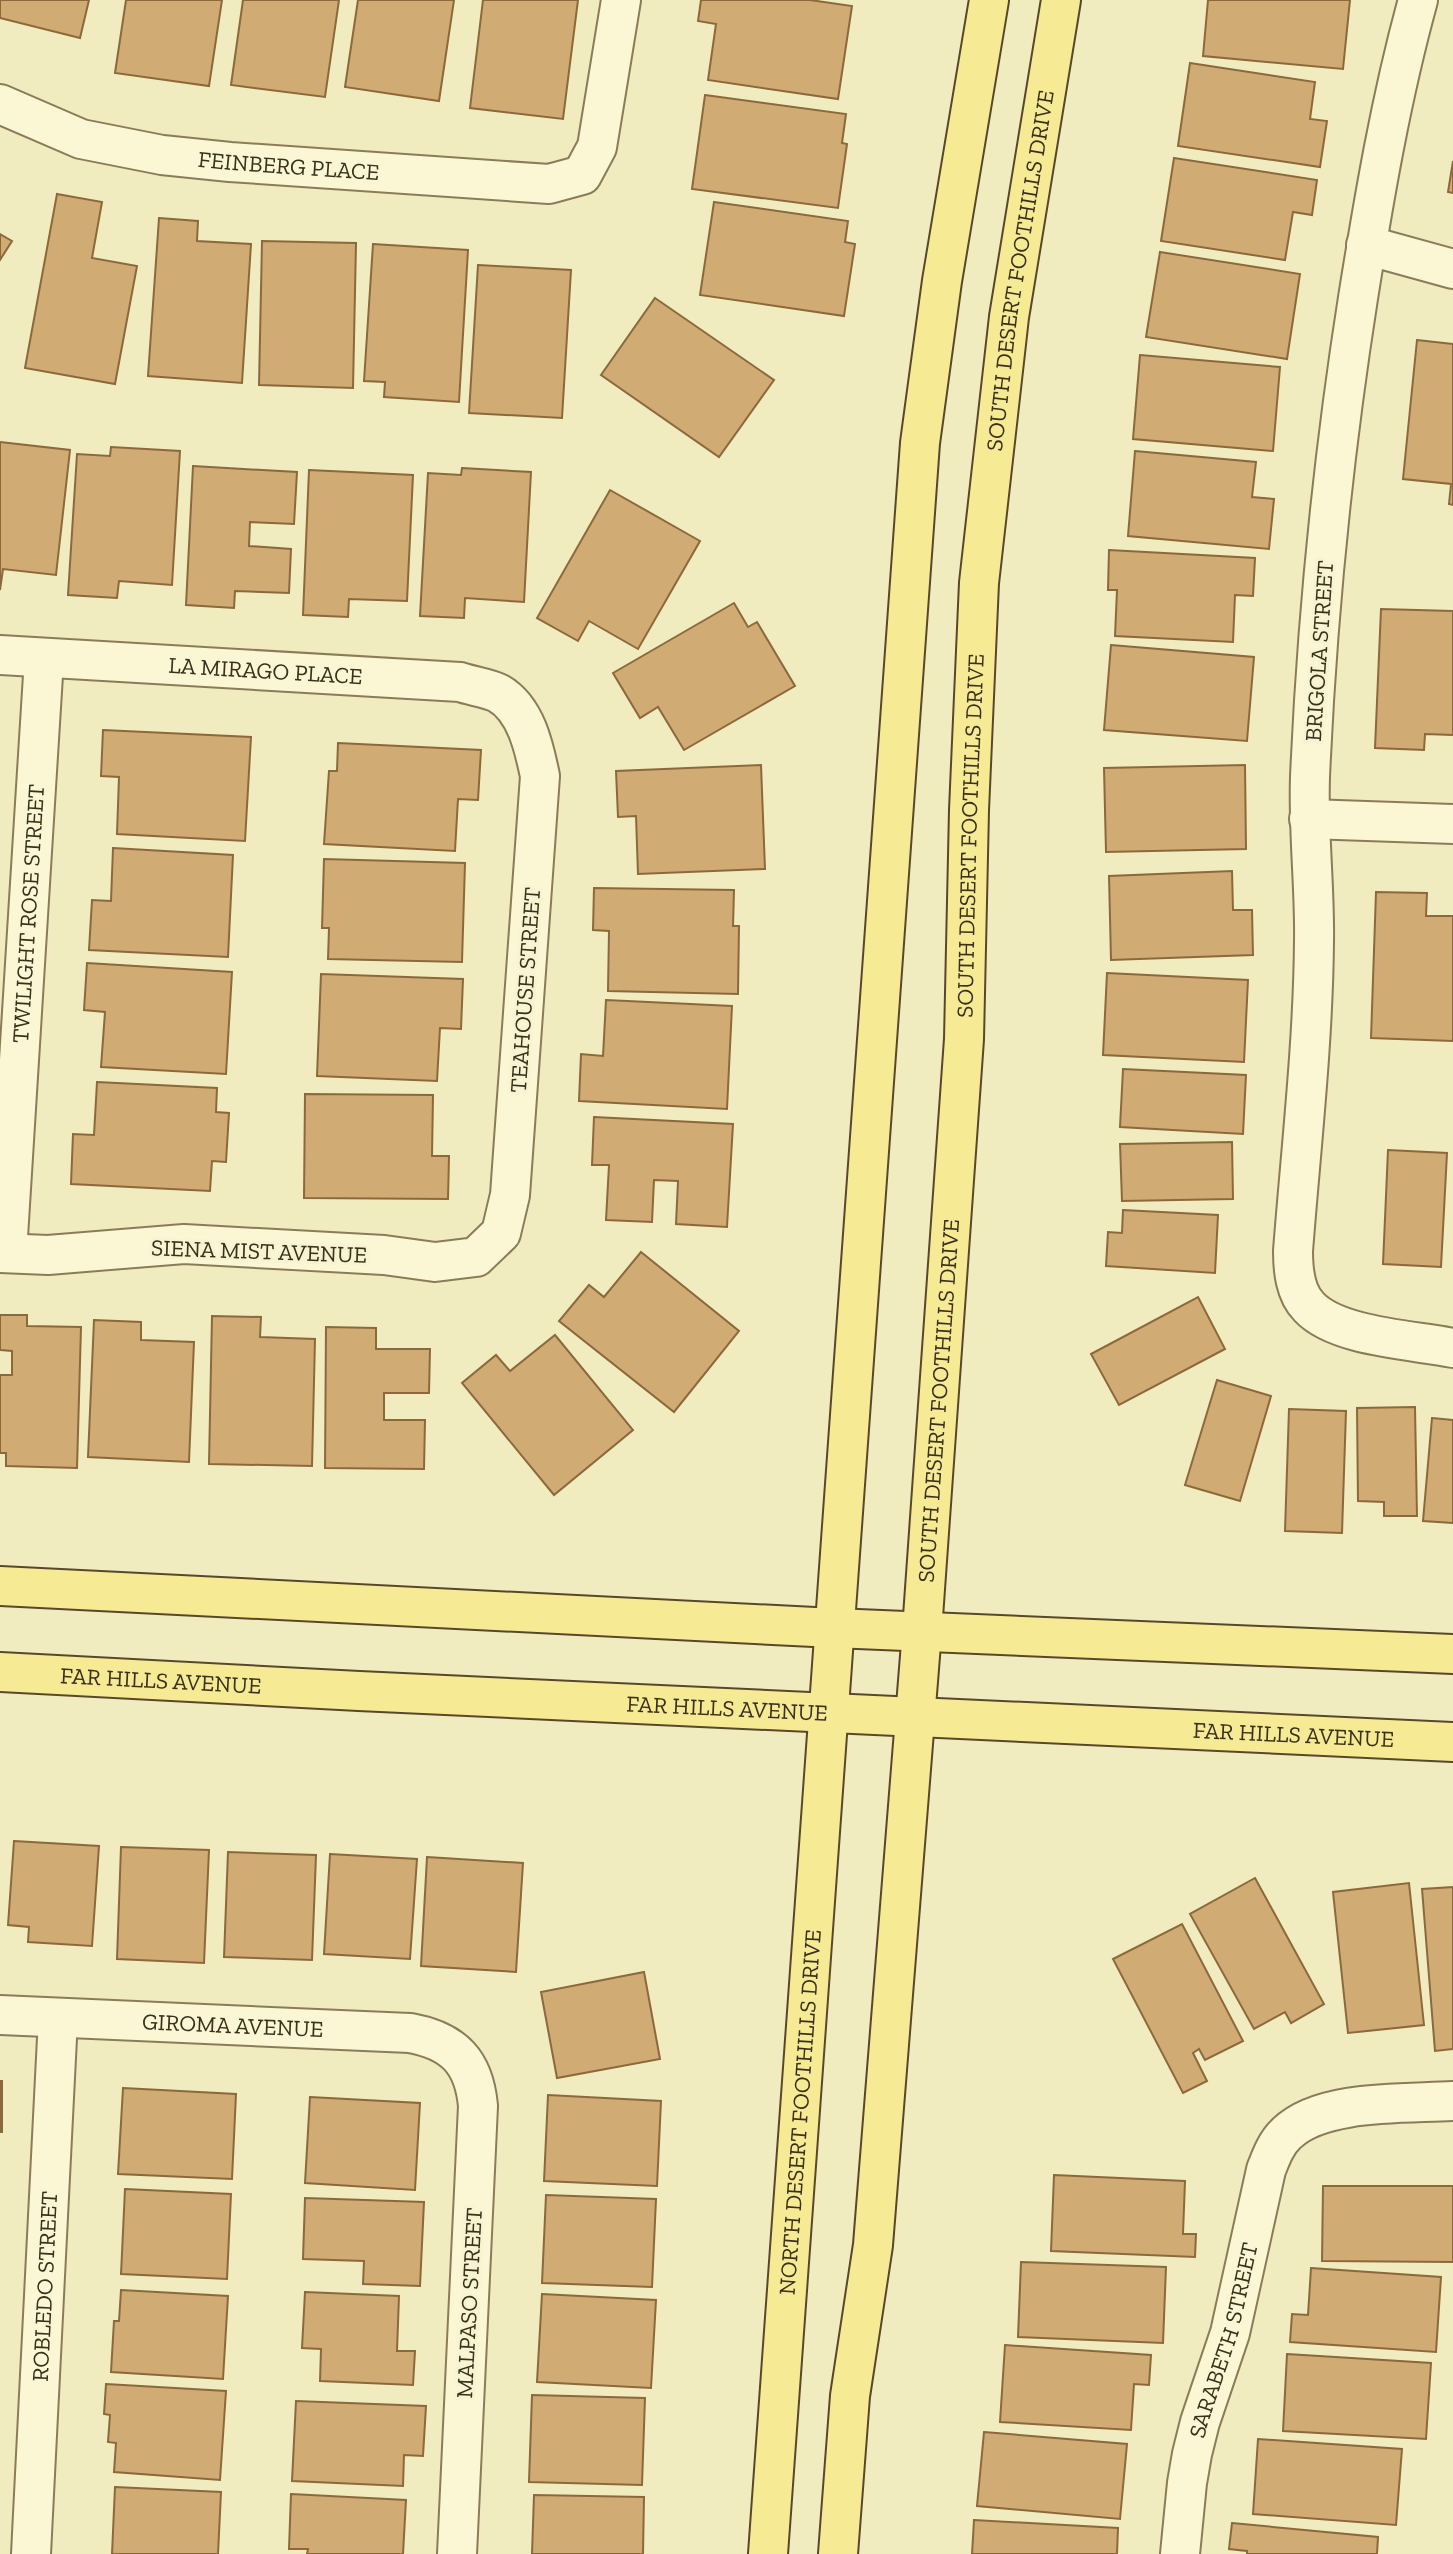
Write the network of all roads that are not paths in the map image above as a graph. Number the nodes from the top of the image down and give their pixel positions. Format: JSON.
{"nodes":[{"id":1,"x":621,"y":0,"type":"edge"},
{"id":2,"x":989,"y":0,"type":"edge"},
{"id":3,"x":1060,"y":0,"type":"edge"},
{"id":4,"x":1418,"y":0,"type":"edge"},
{"id":5,"x":0,"y":104,"type":"edge"},
{"id":6,"x":1366,"y":244,"type":"junction"},
{"id":7,"x":1453,"y":269,"type":"edge"},
{"id":8,"x":0,"y":656,"type":"edge"},
{"id":9,"x":44,"y":659,"type":"junction"},
{"id":10,"x":521,"y":715,"type":"joint"},
{"id":11,"x":1309,"y":819,"type":"junction"},
{"id":12,"x":1453,"y":824,"type":"edge"},
{"id":13,"x":4,"y":1253,"type":"edge"},
{"id":14,"x":477,"y":1257,"type":"joint"},
{"id":15,"x":1453,"y":1349,"type":"edge"},
{"id":16,"x":0,"y":1586,"type":"edge"},
{"id":17,"x":834,"y":1628,"type":"junction"},
{"id":18,"x":922,"y":1631,"type":"junction"},
{"id":19,"x":1453,"y":1654,"type":"edge"},
{"id":20,"x":0,"y":1672,"type":"edge"},
{"id":21,"x":828,"y":1714,"type":"junction"},
{"id":22,"x":915,"y":1717,"type":"junction"},
{"id":23,"x":1453,"y":1742,"type":"edge"},
{"id":24,"x":0,"y":2015,"type":"edge"},
{"id":25,"x":58,"y":2018,"type":"junction"},
{"id":26,"x":460,"y":2057,"type":"joint"},
{"id":27,"x":1453,"y":2101,"type":"edge"},
{"id":28,"x":32,"y":2554,"type":"edge"},
{"id":29,"x":457,"y":2554,"type":"edge"},
{"id":30,"x":768,"y":2554,"type":"edge"},
{"id":31,"x":838,"y":2554,"type":"edge"},
{"id":32,"x":1180,"y":2554,"type":"edge"}],
"edges":[{"from":1,"to":5,"type":"street","name":"FEINBERG PLACE"},
{"from":2,"to":17,"type":"main road"},
{"from":3,"to":18,"type":"main road","name":"SOUTH DESERT FOOTHILLS DRIVE"},
{"from":4,"to":6,"type":"street","name":"BRIGOLA STREET"},
{"from":6,"to":7,"type":"street"},
{"from":6,"to":11,"type":"street","name":"BRIGOLA STREET"},
{"from":8,"to":9,"type":"street","name":"LA MIRAGO PLACE"},
{"from":9,"to":10,"type":"street","name":"LA MIRAGO PLACE"},
{"from":9,"to":13,"type":"street","name":"TWILIGHT ROSE STREET"},
{"from":10,"to":14,"type":"street","name":"TEAHOUSE STREET"},
{"from":11,"to":12,"type":"street"},
{"from":11,"to":15,"type":"street","name":"BRIGOLA STREET"},
{"from":13,"to":14,"type":"street","name":"SIENA MIST AVENUE"},
{"from":16,"to":17,"type":"main road"},
{"from":17,"to":18,"type":"main road"},
{"from":17,"to":21,"type":"main road","name":"NORTH DESERT FOOTHILLS DRIVE"},
{"from":18,"to":19,"type":"main road"},
{"from":18,"to":22,"type":"main road","name":"SOUTH DESERT FOOTHILLS DRIVE"},
{"from":20,"to":21,"type":"main road","name":"FAR HILLS AVENUE"},
{"from":21,"to":22,"type":"main road","name":"FAR HILLS AVENUE"},
{"from":21,"to":30,"type":"main road","name":"NORTH DESERT FOOTHILLS DRIVE"},
{"from":22,"to":23,"type":"main road","name":"FAR HILLS AVENUE"},
{"from":22,"to":31,"type":"main road"},
{"from":24,"to":25,"type":"street","name":"GIROMA AVENUE"},
{"from":25,"to":26,"type":"street","name":"GIROMA AVENUE"},
{"from":25,"to":28,"type":"street","name":"ROBLEDO STREET"},
{"from":26,"to":29,"type":"street","name":"MALPASO STREET"},
{"from":27,"to":32,"type":"street","name":"SARABETH STREET"}]}
